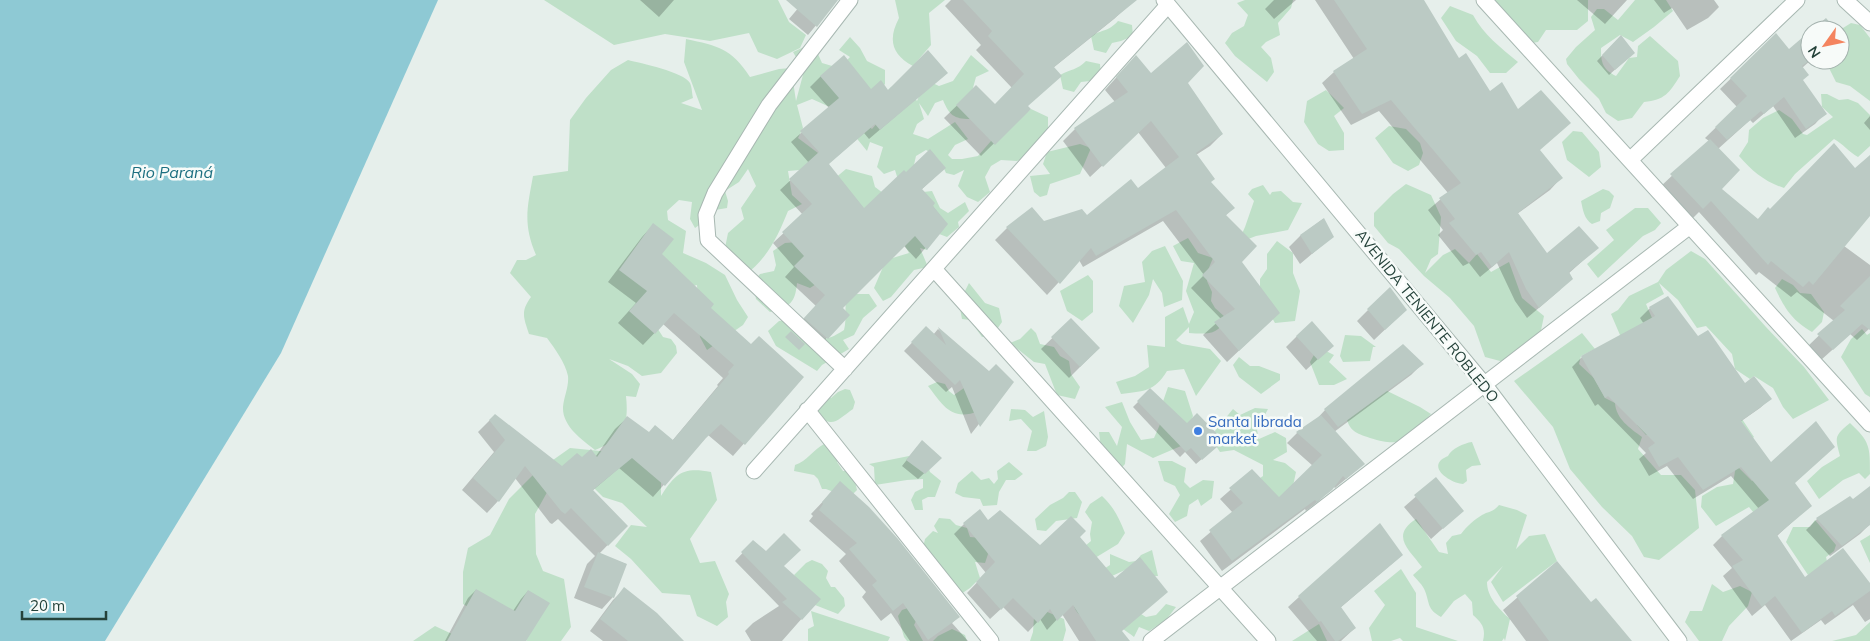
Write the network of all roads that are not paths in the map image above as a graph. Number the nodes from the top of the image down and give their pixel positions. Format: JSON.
{"nodes":[{"id":1,"x":850,"y":0,"type":"edge"},
{"id":2,"x":1484,"y":0,"type":"edge"},
{"id":3,"x":1798,"y":0,"type":"edge"},
{"id":4,"x":1845,"y":0,"type":"edge"},
{"id":5,"x":1166,"y":3,"type":"edge"},
{"id":6,"x":1870,"y":23,"type":"edge"},
{"id":7,"x":1630,"y":160,"type":"junction"},
{"id":8,"x":1690,"y":226,"type":"junction"},
{"id":9,"x":934,"y":269,"type":"junction"},
{"id":10,"x":845,"y":368,"type":"junction"},
{"id":11,"x":1484,"y":384,"type":"junction"},
{"id":12,"x":807,"y":410,"type":"junction"},
{"id":13,"x":1870,"y":424,"type":"edge"},
{"id":14,"x":754,"y":471,"type":"dead end"},
{"id":15,"x":1221,"y":588,"type":"junction"},
{"id":16,"x":991,"y":641,"type":"edge"},
{"id":17,"x":1151,"y":641,"type":"edge"},
{"id":18,"x":1268,"y":641,"type":"edge"},
{"id":19,"x":1679,"y":641,"type":"edge"}],
"edges":[{"from":1,"to":10,"type":"street"},
{"from":2,"to":7,"type":"street"},
{"from":3,"to":7,"type":"street"},
{"from":4,"to":6,"type":"street"},
{"from":5,"to":9,"type":"street"},
{"from":5,"to":11,"type":"street","name":"AVENIDA TENIENTE ROBLEDO"},
{"from":7,"to":8,"type":"street"},
{"from":8,"to":11,"type":"street"},
{"from":8,"to":13,"type":"street"},
{"from":9,"to":10,"type":"street"},
{"from":9,"to":15,"type":"street"},
{"from":10,"to":12,"type":"street"},
{"from":11,"to":15,"type":"street"},
{"from":11,"to":19,"type":"street","name":"AVENIDA TENIENTE ROBLEDO"},
{"from":12,"to":14,"type":"street"},
{"from":12,"to":16,"type":"street"},
{"from":15,"to":17,"type":"street"},
{"from":15,"to":18,"type":"street"}]}
